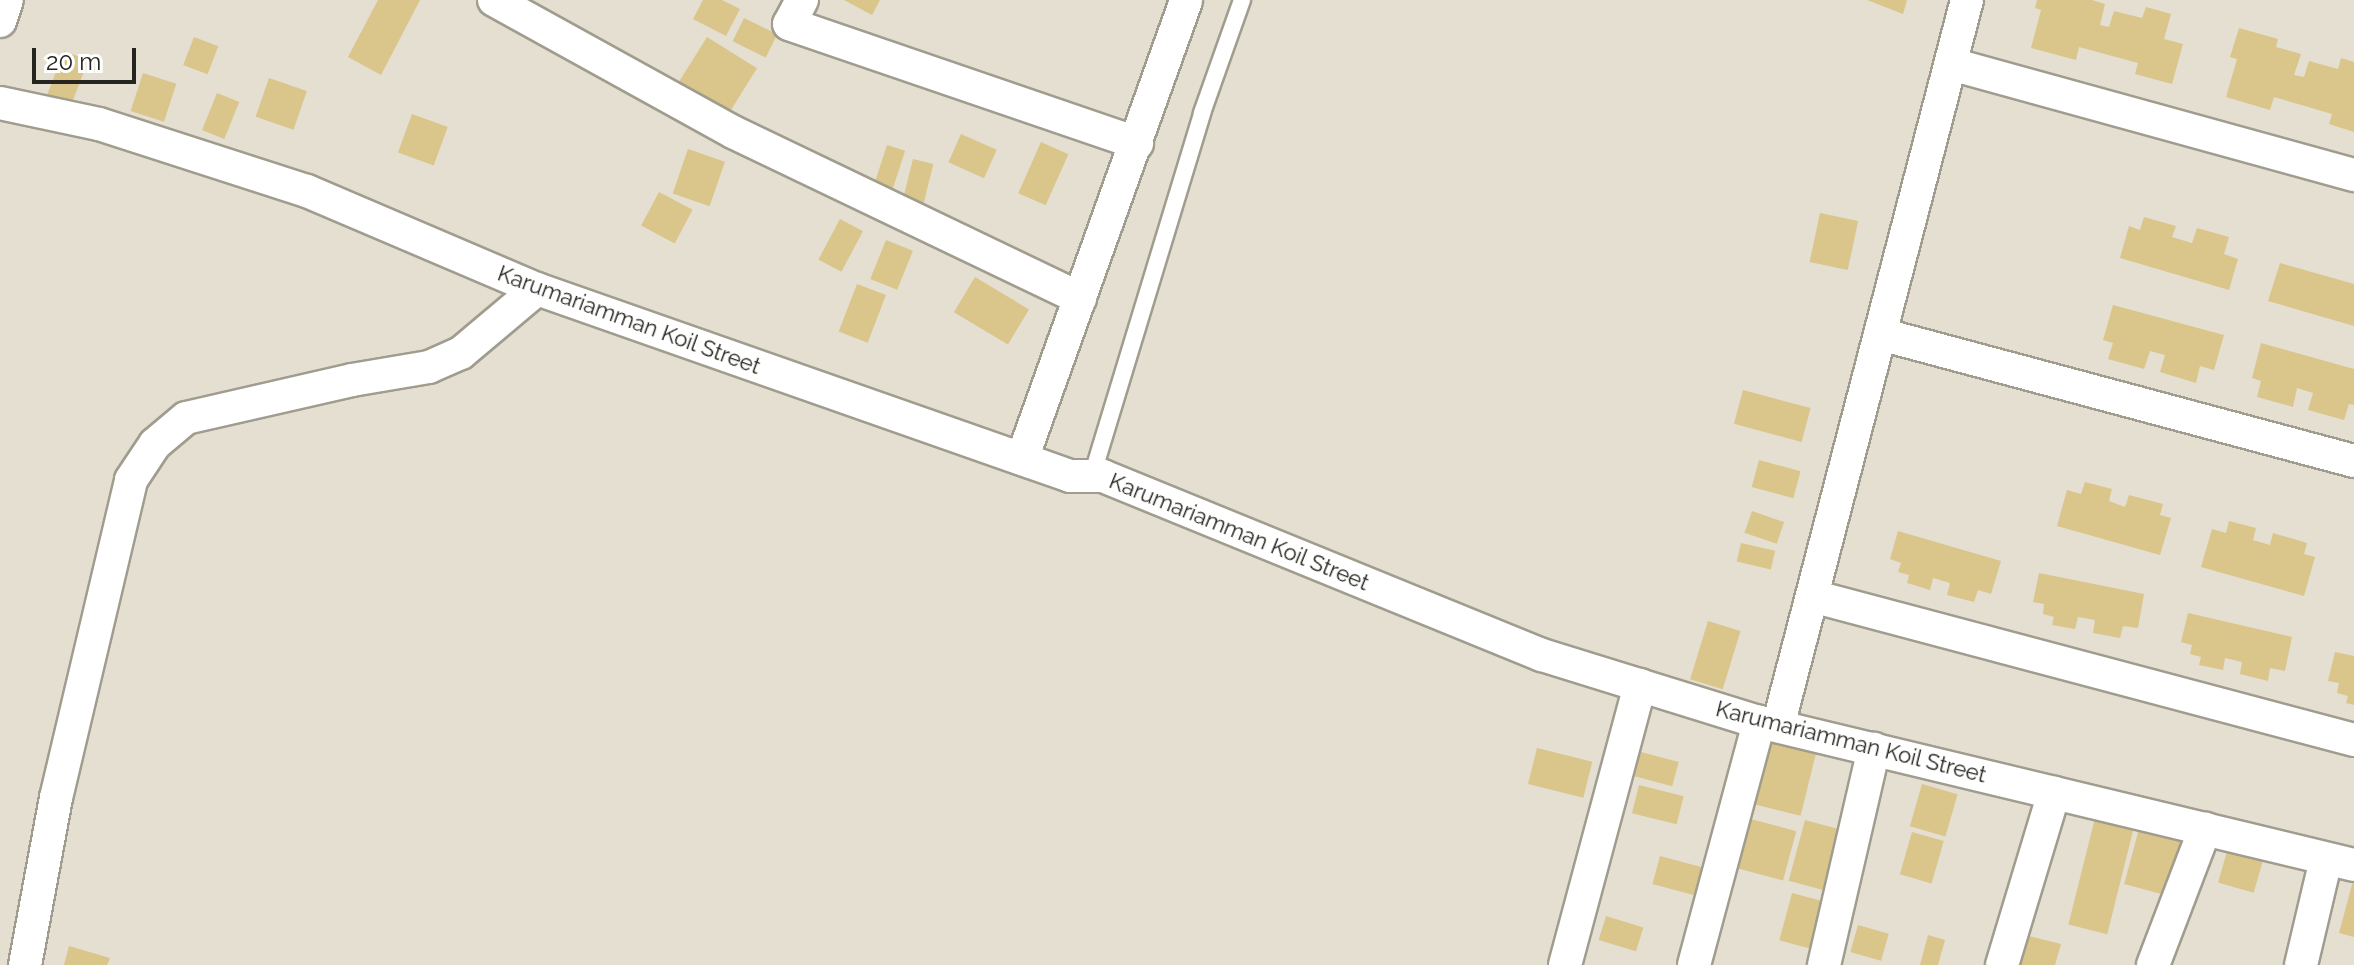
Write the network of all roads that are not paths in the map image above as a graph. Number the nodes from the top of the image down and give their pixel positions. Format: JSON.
{"nodes":[{"id":1,"x":7,"y":0,"type":"edge"},
{"id":2,"x":494,"y":0,"type":"edge"},
{"id":3,"x":802,"y":0,"type":"edge"},
{"id":4,"x":1186,"y":0,"type":"edge"},
{"id":5,"x":1242,"y":0,"type":"edge"},
{"id":6,"x":1967,"y":0,"type":"edge"},
{"id":7,"x":0,"y":21,"type":"edge"},
{"id":8,"x":1951,"y":64,"type":"junction"},
{"id":9,"x":0,"y":103,"type":"edge"},
{"id":10,"x":1137,"y":143,"type":"junction"},
{"id":11,"x":2354,"y":175,"type":"edge"},
{"id":12,"x":537,"y":289,"type":"junction"},
{"id":13,"x":1080,"y":298,"type":"junction"},
{"id":14,"x":1880,"y":334,"type":"junction"},
{"id":15,"x":1022,"y":459,"type":"junction"},
{"id":16,"x":2354,"y":461,"type":"edge"},
{"id":17,"x":1092,"y":476,"type":"junction"},
{"id":18,"x":1812,"y":596,"type":"junction"},
{"id":19,"x":1640,"y":685,"type":"junction"},
{"id":20,"x":1769,"y":724,"type":"junction"},
{"id":21,"x":2354,"y":740,"type":"edge"},
{"id":22,"x":1874,"y":749,"type":"junction"},
{"id":23,"x":2054,"y":793,"type":"junction"},
{"id":24,"x":2205,"y":829,"type":"junction"},
{"id":25,"x":2340,"y":862,"type":"edge"},
{"id":26,"x":25,"y":965,"type":"edge"},
{"id":27,"x":1565,"y":965,"type":"edge"},
{"id":28,"x":1694,"y":965,"type":"edge"},
{"id":29,"x":1824,"y":965,"type":"edge"},
{"id":30,"x":2002,"y":965,"type":"edge"},
{"id":31,"x":2153,"y":965,"type":"edge"},
{"id":32,"x":2301,"y":965,"type":"edge"}],
"edges":[{"from":1,"to":7,"type":"street"},
{"from":2,"to":13,"type":"street"},
{"from":3,"to":10,"type":"street"},
{"from":4,"to":10,"type":"street"},
{"from":5,"to":17,"type":"lane"},
{"from":6,"to":8,"type":"street"},
{"from":8,"to":11,"type":"street"},
{"from":8,"to":14,"type":"street"},
{"from":9,"to":12,"type":"street","name":"Karumariamman Koil Street"},
{"from":10,"to":13,"type":"street"},
{"from":12,"to":15,"type":"street","name":"Karumariamman Koil Street"},
{"from":12,"to":26,"type":"street"},
{"from":13,"to":15,"type":"street"},
{"from":14,"to":16,"type":"street"},
{"from":14,"to":18,"type":"street"},
{"from":15,"to":17,"type":"street","name":"Karumariamman Koil Street"},
{"from":17,"to":19,"type":"street","name":"Karumariamman Koil Street"},
{"from":18,"to":20,"type":"street"},
{"from":18,"to":21,"type":"street"},
{"from":19,"to":20,"type":"street","name":"Karumariamman Koil Street"},
{"from":19,"to":27,"type":"street"},
{"from":20,"to":22,"type":"street","name":"Karumariamman Koil Street"},
{"from":20,"to":28,"type":"street"},
{"from":22,"to":23,"type":"street","name":"Karumariamman Koil Street"},
{"from":22,"to":29,"type":"street"},
{"from":23,"to":24,"type":"street","name":"Karumariamman Koil Street"},
{"from":23,"to":30,"type":"street"},
{"from":24,"to":25,"type":"street","name":"Karumariamman Koil Street"},
{"from":24,"to":31,"type":"street"},
{"from":25,"to":32,"type":"street"}]}
